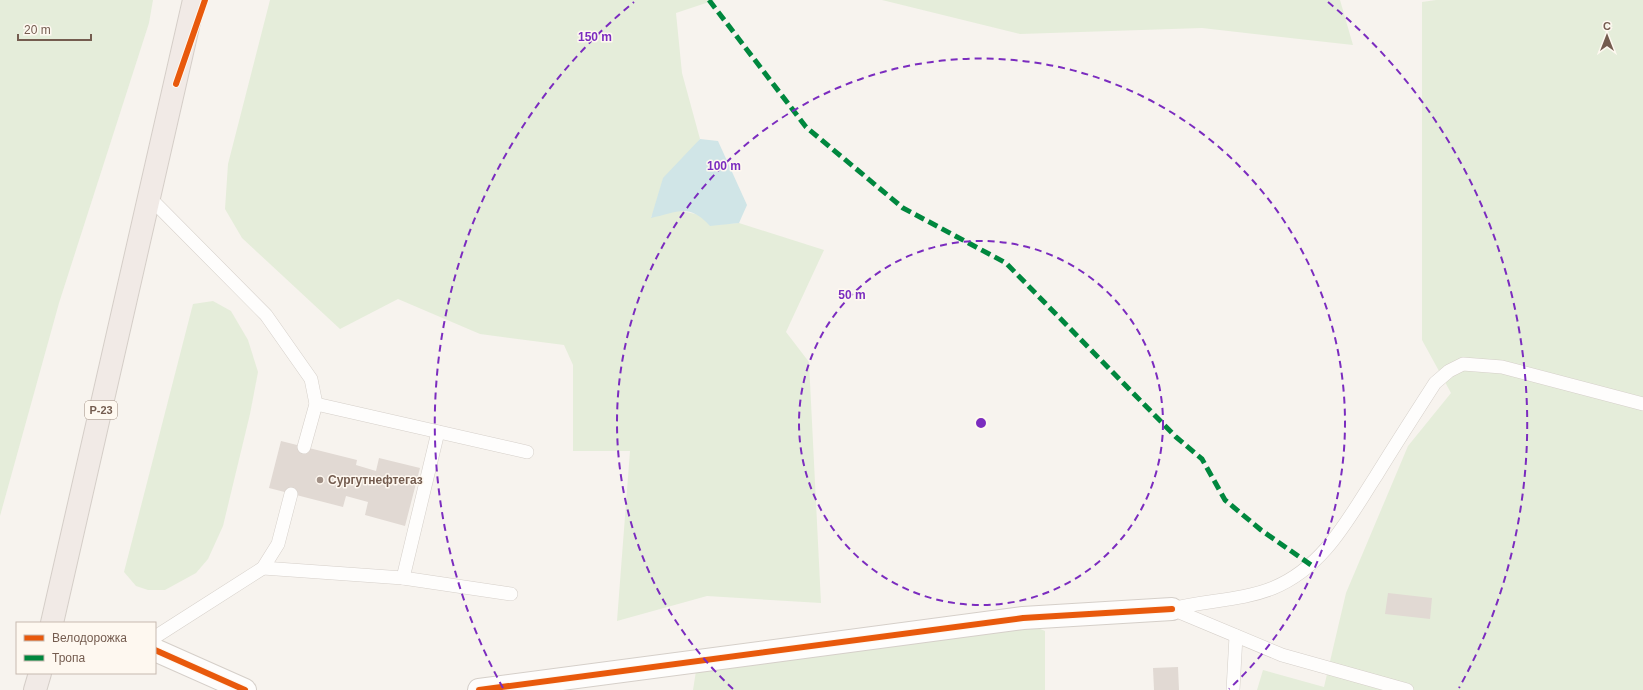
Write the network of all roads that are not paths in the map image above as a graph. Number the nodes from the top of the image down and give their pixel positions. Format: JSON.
{"nodes":[{"id":1,"x":194,"y":0,"type":"edge"},
{"id":2,"x":205,"y":0,"type":"edge"},
{"id":3,"x":176,"y":84,"type":"junction"},
{"id":4,"x":150,"y":198,"type":"junction"},
{"id":5,"x":316,"y":404,"type":"junction"},
{"id":6,"x":1643,"y":404,"type":"edge"},
{"id":7,"x":438,"y":432,"type":"junction"},
{"id":8,"x":304,"y":447,"type":"dead end"},
{"id":9,"x":527,"y":452,"type":"dead end"},
{"id":10,"x":291,"y":494,"type":"dead end"},
{"id":11,"x":263,"y":568,"type":"junction"},
{"id":12,"x":403,"y":578,"type":"junction"},
{"id":13,"x":512,"y":594,"type":"dead end"},
{"id":14,"x":1172,"y":609,"type":"junction"},
{"id":15,"x":52,"y":622,"type":"edge"},
{"id":16,"x":156,"y":636,"type":"edge"},
{"id":17,"x":1236,"y":636,"type":"junction"},
{"id":18,"x":156,"y":650,"type":"edge"},
{"id":19,"x":40,"y":674,"type":"edge"},
{"id":20,"x":35,"y":690,"type":"edge"},
{"id":21,"x":245,"y":690,"type":"edge"},
{"id":22,"x":479,"y":690,"type":"edge"},
{"id":23,"x":1233,"y":690,"type":"edge"},
{"id":24,"x":1407,"y":690,"type":"edge"}],
"edges":[{"from":1,"to":3,"type":"highway","number":"Р-23"},
{"from":2,"to":3,"type":"street"},
{"from":3,"to":4,"type":"highway","number":"Р-23"},
{"from":4,"to":5,"type":"lane"},
{"from":4,"to":15,"type":"highway","number":"Р-23"},
{"from":5,"to":7,"type":"lane"},
{"from":5,"to":8,"type":"lane"},
{"from":6,"to":14,"type":"lane"},
{"from":7,"to":9,"type":"lane"},
{"from":7,"to":12,"type":"lane"},
{"from":10,"to":11,"type":"lane"},
{"from":11,"to":12,"type":"lane"},
{"from":11,"to":16,"type":"lane"},
{"from":12,"to":13,"type":"lane"},
{"from":14,"to":17,"type":"lane"},
{"from":14,"to":22,"type":"street"},
{"from":17,"to":23,"type":"lane"},
{"from":17,"to":24,"type":"lane"},
{"from":18,"to":21,"type":"street"},
{"from":19,"to":20,"type":"highway"}]}
